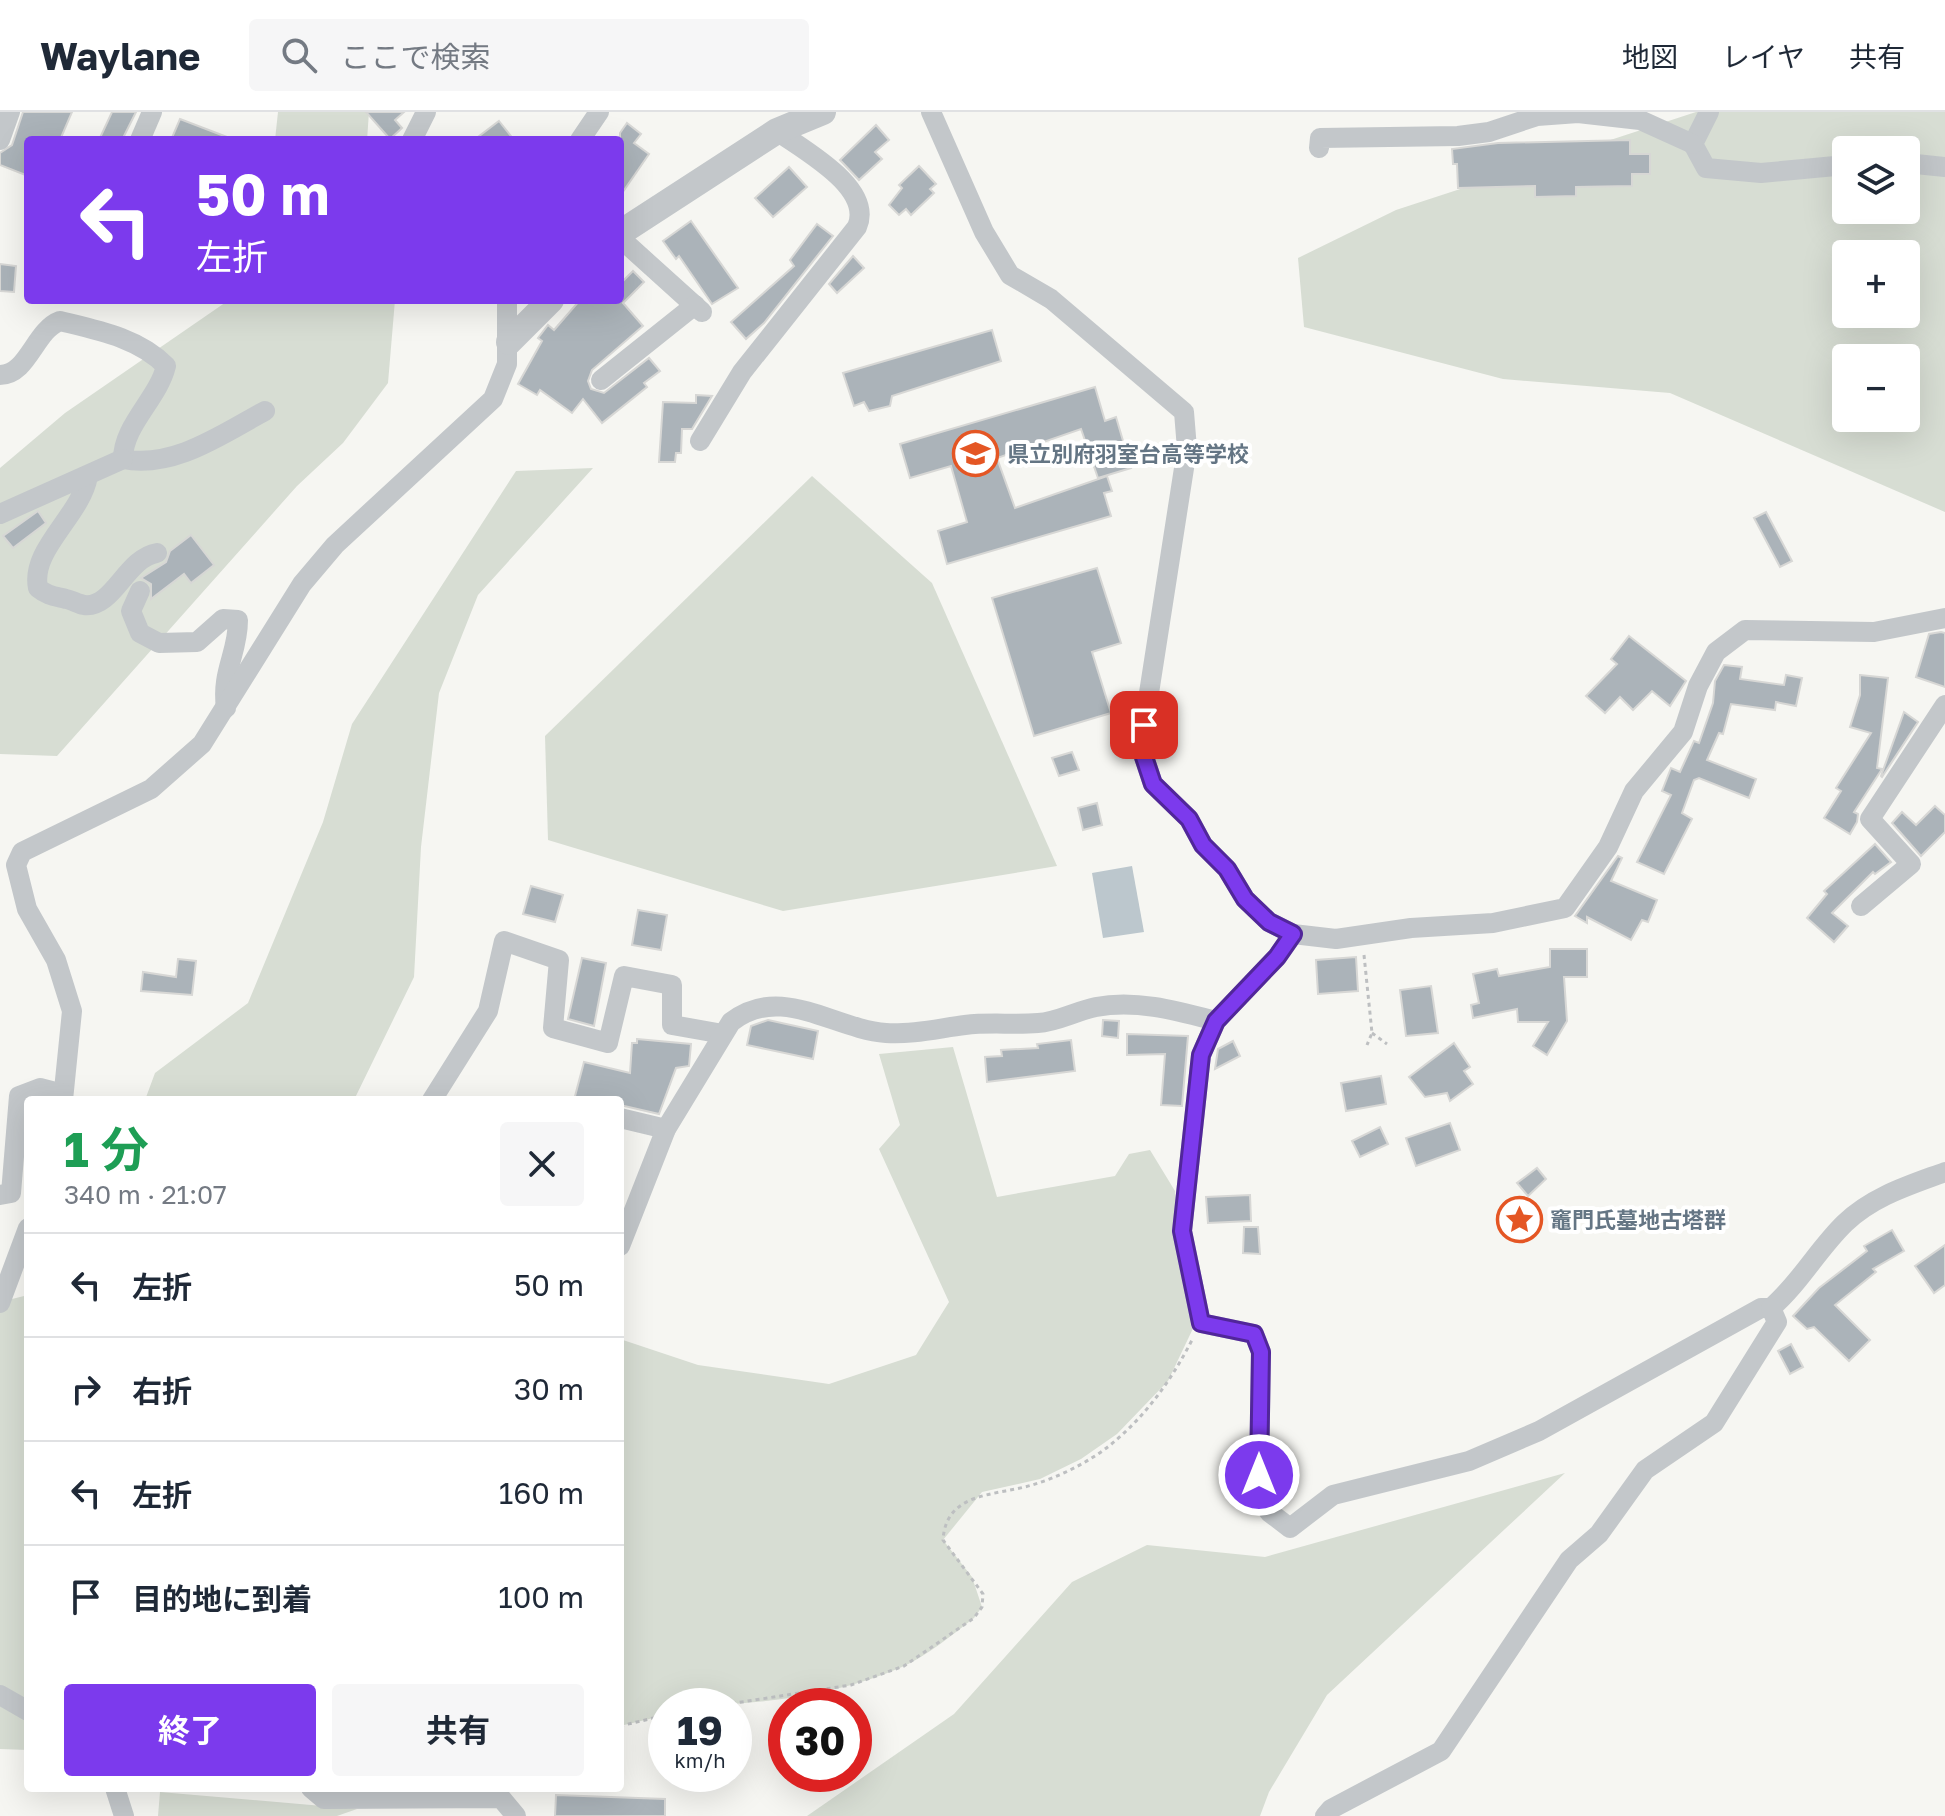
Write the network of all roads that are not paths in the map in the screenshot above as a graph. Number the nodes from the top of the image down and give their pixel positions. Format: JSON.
{"nodes":[{"id":1,"x":10,"y":112,"type":"edge"},
{"id":2,"x":152,"y":112,"type":"edge"},
{"id":3,"x":426,"y":112,"type":"edge"},
{"id":4,"x":599,"y":112,"type":"edge"},
{"id":5,"x":823,"y":112,"type":"edge"},
{"id":6,"x":931,"y":112,"type":"edge"},
{"id":7,"x":1709,"y":112,"type":"edge"},
{"id":8,"x":777,"y":131,"type":"junction"},
{"id":9,"x":142,"y":136,"type":"edge"},
{"id":10,"x":414,"y":136,"type":"edge"},
{"id":11,"x":583,"y":136,"type":"edge"},
{"id":12,"x":0,"y":140,"type":"edge"},
{"id":13,"x":1693,"y":144,"type":"junction"},
{"id":14,"x":1319,"y":148,"type":"dead end"},
{"id":15,"x":1920,"y":164,"type":"edge"},
{"id":16,"x":1832,"y":166,"type":"edge"},
{"id":17,"x":1945,"y":167,"type":"edge"},
{"id":18,"x":624,"y":233,"type":"edge"},
{"id":19,"x":624,"y":240,"type":"edge"},
{"id":20,"x":507,"y":304,"type":"edge"},
{"id":21,"x":547,"y":304,"type":"edge"},
{"id":22,"x":509,"y":342,"type":"junction"},
{"id":23,"x":0,"y":375,"type":"edge"},
{"id":24,"x":601,"y":380,"type":"dead end"},
{"id":25,"x":265,"y":411,"type":"dead end"},
{"id":26,"x":700,"y":441,"type":"dead end"},
{"id":27,"x":123,"y":459,"type":"junction"},
{"id":28,"x":88,"y":476,"type":"junction"},
{"id":29,"x":0,"y":514,"type":"edge"},
{"id":30,"x":157,"y":553,"type":"dead end"},
{"id":31,"x":140,"y":591,"type":"dead end"},
{"id":32,"x":1945,"y":618,"type":"edge"},
{"id":33,"x":1945,"y":705,"type":"edge"},
{"id":34,"x":226,"y":708,"type":"junction"},
{"id":35,"x":1861,"y":906,"type":"dead end"},
{"id":36,"x":1293,"y":934,"type":"junction"},
{"id":37,"x":1216,"y":1021,"type":"junction"},
{"id":38,"x":723,"y":1034,"type":"junction"},
{"id":39,"x":60,"y":1096,"type":"edge"},
{"id":40,"x":63,"y":1096,"type":"edge"},
{"id":41,"x":435,"y":1096,"type":"edge"},
{"id":42,"x":624,"y":1119,"type":"edge"},
{"id":43,"x":666,"y":1129,"type":"junction"},
{"id":44,"x":1945,"y":1172,"type":"edge"},
{"id":45,"x":0,"y":1195,"type":"edge"},
{"id":46,"x":624,"y":1236,"type":"edge"},
{"id":47,"x":24,"y":1239,"type":"edge"},
{"id":48,"x":0,"y":1303,"type":"edge"},
{"id":49,"x":1771,"y":1308,"type":"junction"},
{"id":50,"x":0,"y":1695,"type":"edge"},
{"id":51,"x":24,"y":1709,"type":"edge"},
{"id":52,"x":116,"y":1792,"type":"edge"},
{"id":53,"x":316,"y":1792,"type":"edge"},
{"id":54,"x":124,"y":1816,"type":"edge"},
{"id":55,"x":516,"y":1816,"type":"edge"},
{"id":56,"x":1325,"y":1816,"type":"edge"}],
"edges":[{"from":1,"to":12,"type":"street"},
{"from":2,"to":9,"type":"street"},
{"from":3,"to":10,"type":"street"},
{"from":4,"to":11,"type":"street"},
{"from":5,"to":8,"type":"street"},
{"from":6,"to":36,"type":"street"},
{"from":7,"to":13,"type":"street"},
{"from":8,"to":18,"type":"street"},
{"from":8,"to":26,"type":"street"},
{"from":13,"to":14,"type":"street"},
{"from":13,"to":16,"type":"street"},
{"from":15,"to":17,"type":"street"},
{"from":19,"to":24,"type":"street"},
{"from":20,"to":22,"type":"street"},
{"from":21,"to":22,"type":"street"},
{"from":22,"to":34,"type":"street"},
{"from":23,"to":27,"type":"street"},
{"from":25,"to":27,"type":"street"},
{"from":27,"to":28,"type":"street"},
{"from":28,"to":29,"type":"street"},
{"from":28,"to":30,"type":"street"},
{"from":31,"to":34,"type":"street"},
{"from":32,"to":36,"type":"street"},
{"from":33,"to":35,"type":"street"},
{"from":34,"to":40,"type":"street"},
{"from":36,"to":37,"type":"street"},
{"from":37,"to":38,"type":"street"},
{"from":37,"to":49,"type":"street"},
{"from":38,"to":41,"type":"street"},
{"from":38,"to":43,"type":"street"},
{"from":39,"to":45,"type":"street"},
{"from":42,"to":43,"type":"street"},
{"from":43,"to":46,"type":"street"},
{"from":44,"to":49,"type":"street"},
{"from":47,"to":48,"type":"street"},
{"from":49,"to":56,"type":"street"},
{"from":50,"to":51,"type":"street"},
{"from":52,"to":54,"type":"street"},
{"from":53,"to":55,"type":"street"}]}
